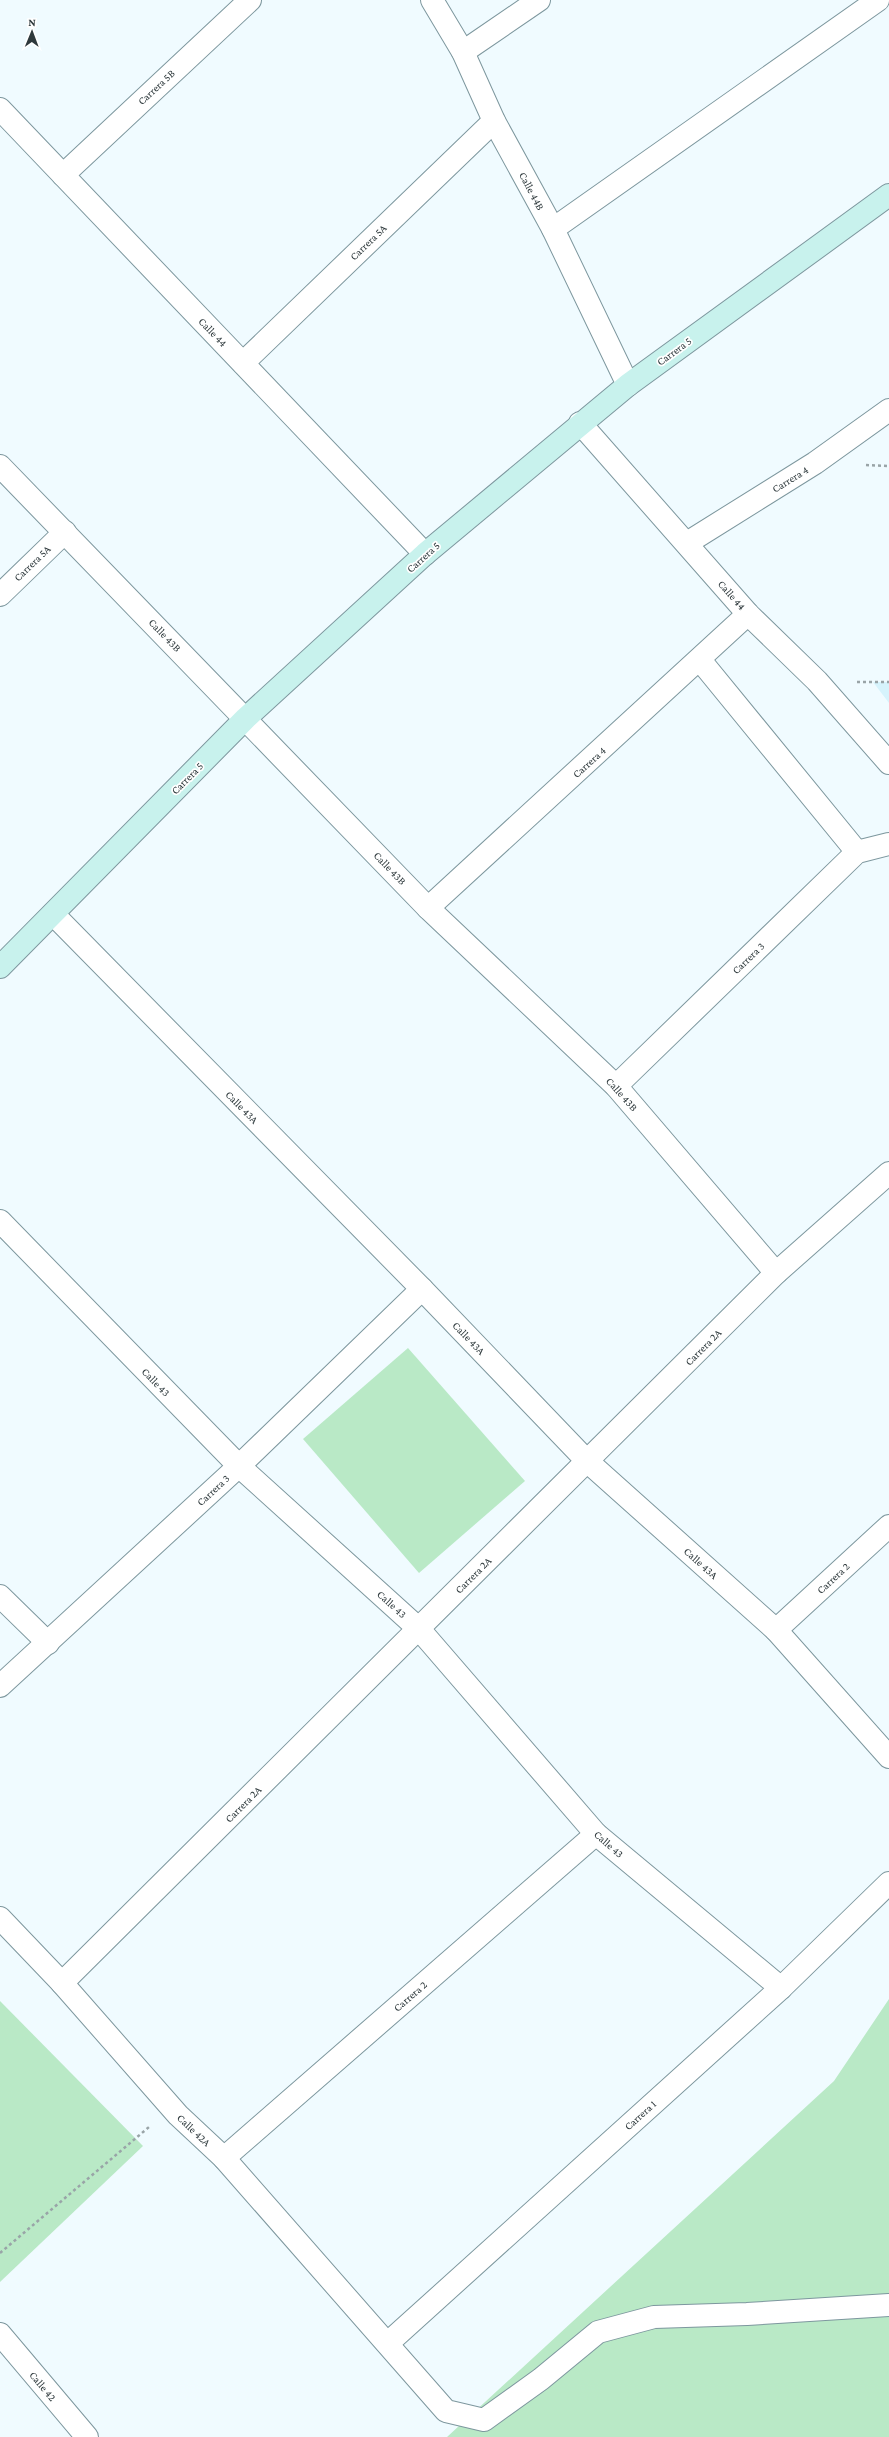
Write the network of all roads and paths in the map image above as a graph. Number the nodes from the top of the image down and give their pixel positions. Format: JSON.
{"nodes":[{"id":1,"x":250,"y":0,"type":"edge"},
{"id":2,"x":432,"y":0,"type":"edge"},
{"id":3,"x":539,"y":0,"type":"edge"},
{"id":4,"x":878,"y":0,"type":"edge"},
{"id":5,"x":463,"y":52,"type":"junction"},
{"id":6,"x":0,"y":109,"type":"edge"},
{"id":7,"x":494,"y":121,"type":"junction"},
{"id":8,"x":63,"y":175,"type":"junction"},
{"id":9,"x":889,"y":195,"type":"edge"},
{"id":10,"x":552,"y":229,"type":"junction"},
{"id":11,"x":243,"y":363,"type":"junction"},
{"id":12,"x":628,"y":385,"type":"junction"},
{"id":13,"x":889,"y":410,"type":"edge"},
{"id":14,"x":580,"y":423,"type":"junction"},
{"id":15,"x":0,"y":466,"type":"edge"},
{"id":16,"x":65,"y":532,"type":"junction"},
{"id":17,"x":687,"y":543,"type":"junction"},
{"id":18,"x":425,"y":554,"type":"junction"},
{"id":19,"x":0,"y":595,"type":"edge"},
{"id":20,"x":748,"y":614,"type":"junction"},
{"id":21,"x":700,"y":660,"type":"junction"},
{"id":22,"x":246,"y":718,"type":"junction"},
{"id":23,"x":889,"y":763,"type":"edge"},
{"id":24,"x":889,"y":844,"type":"edge"},
{"id":25,"x":857,"y":852,"type":"junction"},
{"id":26,"x":428,"y":908,"type":"junction"},
{"id":27,"x":53,"y":914,"type":"junction"},
{"id":28,"x":0,"y":966,"type":"edge"},
{"id":29,"x":616,"y":1086,"type":"junction"},
{"id":30,"x":889,"y":1172,"type":"edge"},
{"id":31,"x":0,"y":1221,"type":"edge"},
{"id":32,"x":776,"y":1273,"type":"junction"},
{"id":33,"x":422,"y":1289,"type":"junction"},
{"id":34,"x":587,"y":1461,"type":"junction"},
{"id":35,"x":239,"y":1466,"type":"junction"},
{"id":36,"x":889,"y":1526,"type":"edge"},
{"id":37,"x":0,"y":1596,"type":"edge"},
{"id":38,"x":419,"y":1629,"type":"junction"},
{"id":39,"x":776,"y":1630,"type":"junction"},
{"id":40,"x":48,"y":1643,"type":"junction"},
{"id":41,"x":0,"y":1686,"type":"edge"},
{"id":42,"x":889,"y":1757,"type":"edge"},
{"id":43,"x":596,"y":1834,"type":"junction"},
{"id":44,"x":889,"y":1883,"type":"edge"},
{"id":45,"x":0,"y":1918,"type":"edge"},
{"id":46,"x":62,"y":1983,"type":"junction"},
{"id":47,"x":781,"y":1988,"type":"junction"},
{"id":48,"x":161,"y":2096,"type":"junction"},
{"id":49,"x":224,"y":2158,"type":"junction"},
{"id":50,"x":0,"y":2253,"type":"edge"},
{"id":51,"x":889,"y":2305,"type":"edge"},
{"id":52,"x":0,"y":2334,"type":"edge"},
{"id":53,"x":388,"y":2343,"type":"junction"},
{"id":54,"x":87,"y":2437,"type":"edge"}],
"edges":[{"from":1,"to":8,"type":"street","name":"Carrera 5B"},
{"from":2,"to":5,"type":"street","name":"Calle 44B"},
{"from":3,"to":5,"type":"street"},
{"from":4,"to":10,"type":"street"},
{"from":5,"to":7,"type":"street","name":"Calle 44B"},
{"from":6,"to":8,"type":"street","name":"Calle 44"},
{"from":7,"to":10,"type":"street","name":"Calle 44B"},
{"from":7,"to":11,"type":"street","name":"Carrera 5A"},
{"from":8,"to":11,"type":"street","name":"Calle 44"},
{"from":9,"to":12,"type":"street","name":"Carrera 5"},
{"from":10,"to":12,"type":"street","name":"Calle 44B"},
{"from":11,"to":18,"type":"street","name":"Calle 44"},
{"from":12,"to":14,"type":"street","name":"Carrera 5"},
{"from":13,"to":17,"type":"street","name":"Carrera 4"},
{"from":14,"to":17,"type":"street","name":"Calle 44"},
{"from":14,"to":18,"type":"street","name":"Carrera 5"},
{"from":15,"to":16,"type":"street","name":"Calle 43B"},
{"from":16,"to":19,"type":"street","name":"Carrera 5A"},
{"from":16,"to":22,"type":"street","name":"Calle 43B"},
{"from":17,"to":20,"type":"street","name":"Calle 44"},
{"from":18,"to":22,"type":"street","name":"Carrera 5"},
{"from":20,"to":21,"type":"street","name":"Carrera 4"},
{"from":20,"to":23,"type":"street","name":"Calle 44"},
{"from":21,"to":25,"type":"street"},
{"from":21,"to":26,"type":"street","name":"Carrera 4"},
{"from":22,"to":26,"type":"street","name":"Calle 43B"},
{"from":22,"to":27,"type":"street","name":"Carrera 5"},
{"from":24,"to":25,"type":"street"},
{"from":25,"to":29,"type":"street","name":"Carrera 3"},
{"from":26,"to":29,"type":"street","name":"Calle 43B"},
{"from":27,"to":28,"type":"street","name":"Carrera 5"},
{"from":27,"to":33,"type":"street","name":"Calle 43A"},
{"from":29,"to":32,"type":"street","name":"Calle 43B"},
{"from":30,"to":32,"type":"street","name":"Carrera 2A"},
{"from":31,"to":35,"type":"street","name":"Calle 43"},
{"from":32,"to":34,"type":"street","name":"Carrera 2A"},
{"from":33,"to":34,"type":"street","name":"Calle 43A"},
{"from":33,"to":35,"type":"street","name":"Carrera 3"},
{"from":34,"to":38,"type":"street","name":"Carrera 2A"},
{"from":34,"to":39,"type":"street","name":"Calle 43A"},
{"from":35,"to":38,"type":"street","name":"Calle 43"},
{"from":35,"to":40,"type":"street","name":"Carrera 3"},
{"from":36,"to":39,"type":"street","name":"Carrera 2"},
{"from":37,"to":40,"type":"street"},
{"from":38,"to":43,"type":"street","name":"Calle 43"},
{"from":38,"to":46,"type":"street","name":"Carrera 2A"},
{"from":39,"to":42,"type":"street","name":"Calle 43A"},
{"from":40,"to":41,"type":"street","name":"Carrera 3"},
{"from":43,"to":47,"type":"street","name":"Calle 43"},
{"from":43,"to":49,"type":"street","name":"Carrera 2"},
{"from":44,"to":47,"type":"street","name":"Carrera 1"},
{"from":45,"to":46,"type":"street","name":"Calle 42A"},
{"from":46,"to":48,"type":"street","name":"Calle 42A"},
{"from":47,"to":53,"type":"street","name":"Carrera 1"},
{"from":48,"to":49,"type":"street","name":"Calle 42A"},
{"from":48,"to":50,"type":"path"},
{"from":49,"to":53,"type":"street","name":"Calle 42A"},
{"from":51,"to":53,"type":"street","name":"Calle 42A"},
{"from":52,"to":54,"type":"street","name":"Calle 42"}]}
